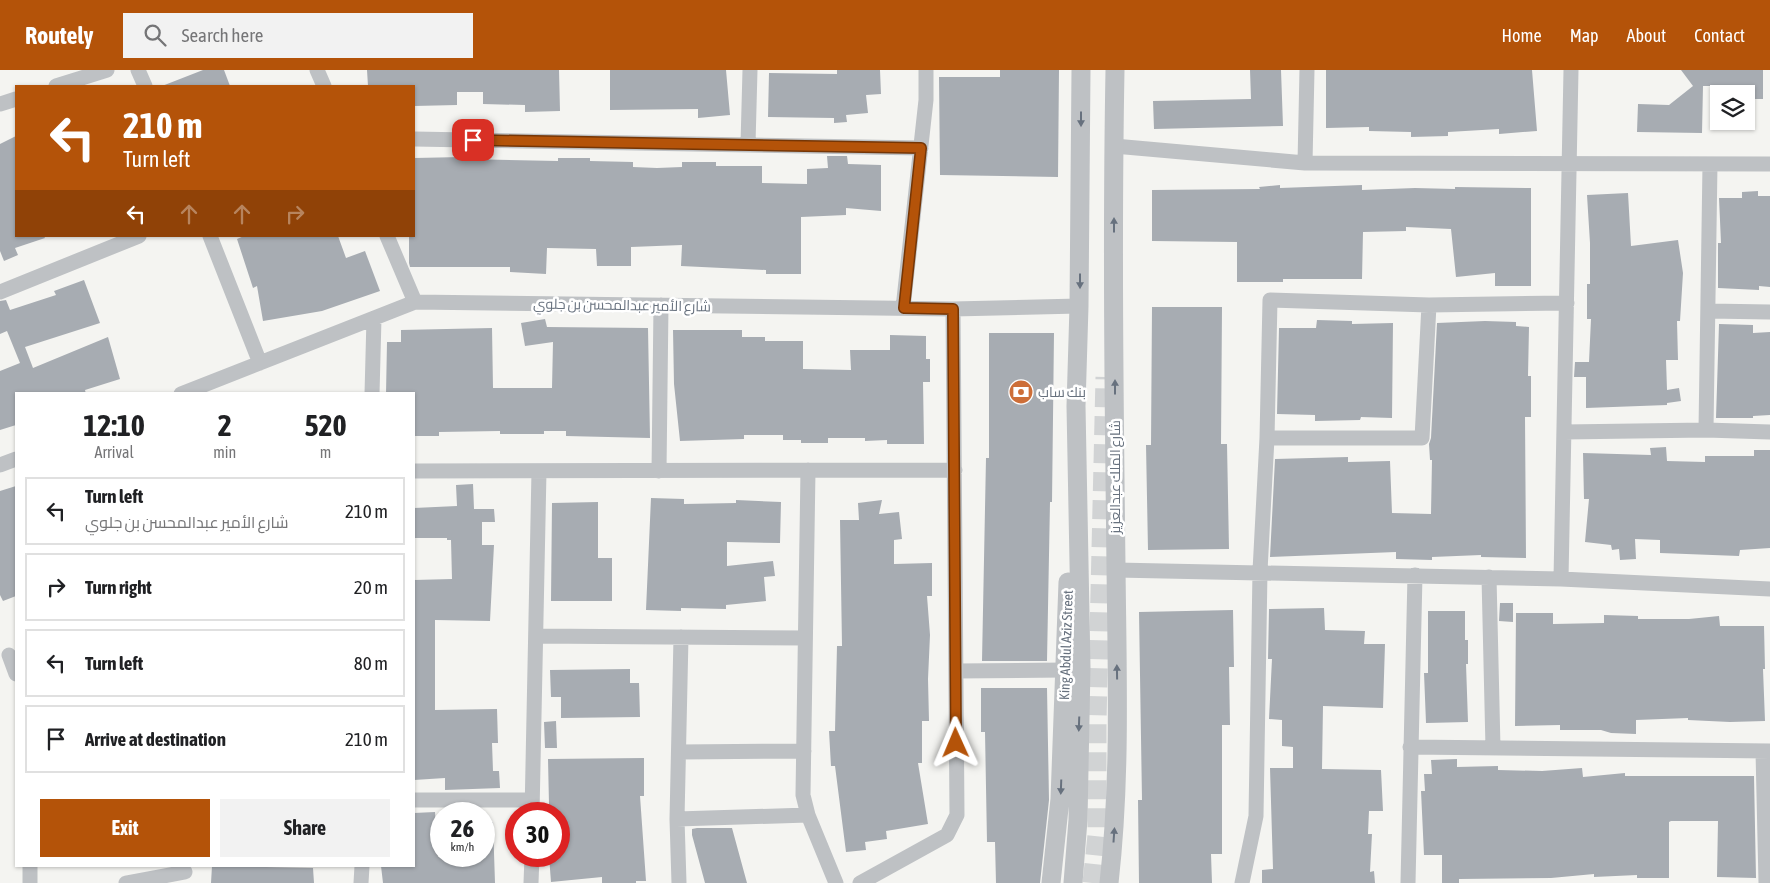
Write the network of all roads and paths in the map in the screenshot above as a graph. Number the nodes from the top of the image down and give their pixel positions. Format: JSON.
{"nodes":[{"id":1,"x":107,"y":70,"type":"edge"},
{"id":2,"x":138,"y":70,"type":"edge"},
{"id":3,"x":317,"y":70,"type":"edge"},
{"id":4,"x":750,"y":70,"type":"edge"},
{"id":5,"x":926,"y":70,"type":"edge"},
{"id":6,"x":1081,"y":70,"type":"edge"},
{"id":7,"x":1115,"y":70,"type":"edge"},
{"id":8,"x":1307,"y":70,"type":"edge"},
{"id":9,"x":1571,"y":70,"type":"edge"},
{"id":10,"x":59,"y":85,"type":"edge"},
{"id":11,"x":145,"y":85,"type":"edge"},
{"id":12,"x":324,"y":85,"type":"edge"},
{"id":13,"x":15,"y":99,"type":"edge"},
{"id":14,"x":0,"y":104,"type":"edge"},
{"id":15,"x":415,"y":139,"type":"edge"},
{"id":16,"x":748,"y":144,"type":"junction"},
{"id":17,"x":1114,"y":146,"type":"junction"},
{"id":18,"x":921,"y":148,"type":"junction"},
{"id":19,"x":1570,"y":162,"type":"junction"},
{"id":20,"x":1305,"y":163,"type":"junction"},
{"id":21,"x":1710,"y":164,"type":"junction"},
{"id":22,"x":1770,"y":164,"type":"edge"},
{"id":23,"x":137,"y":237,"type":"edge"},
{"id":24,"x":210,"y":237,"type":"edge"},
{"id":25,"x":387,"y":237,"type":"edge"},
{"id":26,"x":0,"y":292,"type":"edge"},
{"id":27,"x":415,"y":302,"type":"junction"},
{"id":28,"x":1567,"y":303,"type":"junction"},
{"id":29,"x":661,"y":305,"type":"junction"},
{"id":30,"x":1429,"y":305,"type":"junction"},
{"id":31,"x":1080,"y":306,"type":"junction"},
{"id":32,"x":904,"y":308,"type":"junction"},
{"id":33,"x":953,"y":309,"type":"junction"},
{"id":34,"x":1709,"y":311,"type":"junction"},
{"id":35,"x":1770,"y":312,"type":"edge"},
{"id":36,"x":374,"y":318,"type":"junction"},
{"id":37,"x":260,"y":363,"type":"junction"},
{"id":38,"x":186,"y":392,"type":"edge"},
{"id":39,"x":372,"y":392,"type":"edge"},
{"id":40,"x":1076,"y":406,"type":"junction"},
{"id":41,"x":1706,"y":430,"type":"junction"},
{"id":42,"x":1564,"y":432,"type":"junction"},
{"id":43,"x":1770,"y":432,"type":"edge"},
{"id":44,"x":1267,"y":438,"type":"junction"},
{"id":45,"x":15,"y":459,"type":"edge"},
{"id":46,"x":0,"y":465,"type":"edge"},
{"id":47,"x":808,"y":470,"type":"junction"},
{"id":48,"x":955,"y":470,"type":"junction"},
{"id":49,"x":415,"y":471,"type":"edge"},
{"id":50,"x":539,"y":471,"type":"junction"},
{"id":51,"x":659,"y":471,"type":"junction"},
{"id":52,"x":1116,"y":570,"type":"junction"},
{"id":53,"x":1260,"y":571,"type":"junction"},
{"id":54,"x":1415,"y":575,"type":"junction"},
{"id":55,"x":1489,"y":577,"type":"junction"},
{"id":56,"x":1562,"y":579,"type":"junction"},
{"id":57,"x":1770,"y":589,"type":"edge"},
{"id":58,"x":536,"y":636,"type":"junction"},
{"id":59,"x":681,"y":637,"type":"junction"},
{"id":60,"x":805,"y":638,"type":"junction"},
{"id":61,"x":9,"y":656,"type":"edge"},
{"id":62,"x":1065,"y":670,"type":"junction"},
{"id":63,"x":15,"y":671,"type":"edge"},
{"id":64,"x":956,"y":671,"type":"junction"},
{"id":65,"x":1410,"y":746,"type":"junction"},
{"id":66,"x":1493,"y":748,"type":"junction"},
{"id":67,"x":804,"y":751,"type":"junction"},
{"id":68,"x":1767,"y":751,"type":"edge"},
{"id":69,"x":679,"y":752,"type":"junction"},
{"id":70,"x":415,"y":800,"type":"edge"},
{"id":71,"x":532,"y":802,"type":"edge"},
{"id":72,"x":505,"y":805,"type":"edge"},
{"id":73,"x":808,"y":815,"type":"junction"},
{"id":74,"x":676,"y":819,"type":"junction"},
{"id":75,"x":30,"y":867,"type":"edge"},
{"id":76,"x":362,"y":867,"type":"edge"},
{"id":77,"x":532,"y":867,"type":"edge"},
{"id":78,"x":185,"y":874,"type":"edge"},
{"id":79,"x":1410,"y":879,"type":"edge"},
{"id":80,"x":30,"y":883,"type":"edge"},
{"id":81,"x":126,"y":883,"type":"edge"},
{"id":82,"x":362,"y":883,"type":"edge"},
{"id":83,"x":531,"y":883,"type":"edge"},
{"id":84,"x":678,"y":883,"type":"edge"},
{"id":85,"x":836,"y":883,"type":"edge"},
{"id":86,"x":860,"y":883,"type":"edge"},
{"id":87,"x":1051,"y":883,"type":"edge"},
{"id":88,"x":1073,"y":883,"type":"edge"},
{"id":89,"x":1109,"y":883,"type":"edge"},
{"id":90,"x":1242,"y":883,"type":"edge"},
{"id":91,"x":1766,"y":883,"type":"edge"}],
"edges":[{"from":1,"to":10,"type":"street"},
{"from":2,"to":11,"type":"street"},
{"from":3,"to":12,"type":"street"},
{"from":4,"to":16,"type":"street"},
{"from":5,"to":18,"type":"street"},
{"from":6,"to":31,"type":"street","one_way":true},
{"from":7,"to":17,"type":"street","name":"شارع الملك عبدالعزيز"},
{"from":8,"to":20,"type":"street"},
{"from":9,"to":19,"type":"street"},
{"from":13,"to":14,"type":"street"},
{"from":15,"to":16,"type":"street"},
{"from":16,"to":18,"type":"street"},
{"from":17,"to":20,"type":"street"},
{"from":52,"to":17,"type":"street","name":"شارع الملك عبدالعزيز","one_way":true},
{"from":18,"to":32,"type":"street"},
{"from":19,"to":20,"type":"street"},
{"from":19,"to":21,"type":"street"},
{"from":19,"to":28,"type":"street"},
{"from":21,"to":22,"type":"street"},
{"from":21,"to":34,"type":"street"},
{"from":23,"to":26,"type":"street"},
{"from":24,"to":37,"type":"street"},
{"from":25,"to":27,"type":"street"},
{"from":27,"to":29,"type":"street","name":"شارع الأمير عبدالمحسن بن جلوي"},
{"from":27,"to":36,"type":"street","name":"شارع الأمير عبدالمحسن بن جلوي"},
{"from":28,"to":30,"type":"street"},
{"from":28,"to":42,"type":"street"},
{"from":29,"to":32,"type":"street","name":"شارع الأمير عبدالمحسن بن جلوي"},
{"from":29,"to":51,"type":"street"},
{"from":30,"to":44,"type":"street"},
{"from":30,"to":44,"type":"street"},
{"from":31,"to":33,"type":"street","name":"شارع الأمير عبدالمحسن بن جلوي"},
{"from":31,"to":40,"type":"street"},
{"from":32,"to":33,"type":"street","name":"شارع الأمير عبدالمحسن بن جلوي"},
{"from":33,"to":48,"type":"street"},
{"from":34,"to":35,"type":"street"},
{"from":34,"to":41,"type":"street"},
{"from":36,"to":37,"type":"street","name":"شارع الأمير عبدالمحسن بن جلوي"},
{"from":36,"to":39,"type":"street"},
{"from":37,"to":38,"type":"street","name":"شارع الأمير عبدالمحسن بن جلوي"},
{"from":40,"to":62,"type":"street","name":"King Abdul Aziz Street"},
{"from":40,"to":88,"type":"street","one_way":true},
{"from":41,"to":42,"type":"street"},
{"from":41,"to":43,"type":"street"},
{"from":42,"to":56,"type":"street"},
{"from":44,"to":53,"type":"street"},
{"from":45,"to":46,"type":"street"},
{"from":47,"to":48,"type":"street"},
{"from":47,"to":51,"type":"street"},
{"from":47,"to":60,"type":"street"},
{"from":48,"to":64,"type":"street"},
{"from":49,"to":50,"type":"street"},
{"from":50,"to":51,"type":"street"},
{"from":50,"to":58,"type":"street"},
{"from":52,"to":53,"type":"street"},
{"from":89,"to":52,"type":"street","name":"شارع الملك عبدالعزيز","one_way":true},
{"from":53,"to":54,"type":"street"},
{"from":53,"to":90,"type":"street"},
{"from":54,"to":55,"type":"street"},
{"from":54,"to":65,"type":"street"},
{"from":55,"to":56,"type":"street"},
{"from":55,"to":66,"type":"street"},
{"from":56,"to":57,"type":"street"},
{"from":58,"to":59,"type":"street"},
{"from":58,"to":71,"type":"street"},
{"from":59,"to":60,"type":"street"},
{"from":59,"to":69,"type":"street"},
{"from":60,"to":67,"type":"street"},
{"from":61,"to":63,"type":"street"},
{"from":62,"to":64,"type":"street"},
{"from":62,"to":87,"type":"street","name":"King Abdul Aziz Street","one_way":true},
{"from":64,"to":86,"type":"street"},
{"from":65,"to":66,"type":"street"},
{"from":65,"to":79,"type":"street"},
{"from":66,"to":68,"type":"street"},
{"from":67,"to":69,"type":"street"},
{"from":67,"to":73,"type":"street"},
{"from":68,"to":91,"type":"street"},
{"from":69,"to":74,"type":"street"},
{"from":70,"to":72,"type":"street"},
{"from":73,"to":74,"type":"street"},
{"from":73,"to":85,"type":"street"},
{"from":74,"to":84,"type":"street"},
{"from":75,"to":80,"type":"street"},
{"from":76,"to":82,"type":"street"},
{"from":77,"to":83,"type":"street"},
{"from":78,"to":81,"type":"street"}]}
